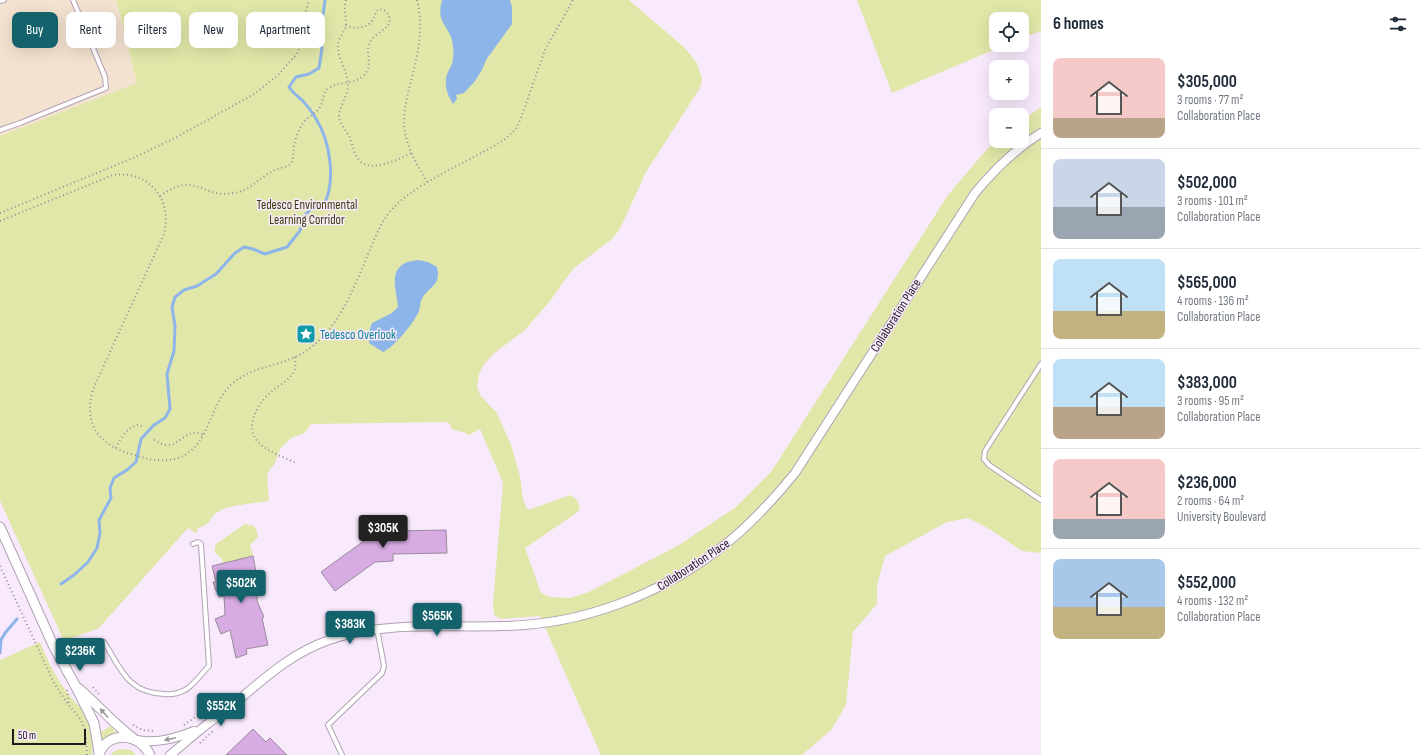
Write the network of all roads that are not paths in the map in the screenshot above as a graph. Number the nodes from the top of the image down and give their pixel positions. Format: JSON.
{"nodes":[{"id":1,"x":4,"y":0,"type":"edge"},
{"id":2,"x":73,"y":0,"type":"edge"},
{"id":3,"x":0,"y":1,"type":"edge"},
{"id":4,"x":0,"y":130,"type":"edge"},
{"id":5,"x":1041,"y":133,"type":"edge"},
{"id":6,"x":1041,"y":364,"type":"edge"},
{"id":7,"x":1041,"y":500,"type":"edge"},
{"id":8,"x":0,"y":527,"type":"edge"},
{"id":9,"x":193,"y":544,"type":"dead end"},
{"id":10,"x":376,"y":629,"type":"junction"},
{"id":11,"x":104,"y":642,"type":"dead end"},
{"id":12,"x":76,"y":687,"type":"junction"},
{"id":13,"x":200,"y":729,"type":"junction"},
{"id":14,"x":135,"y":739,"type":"junction"},
{"id":15,"x":99,"y":753,"type":"edge"},
{"id":16,"x":150,"y":755,"type":"edge"},
{"id":17,"x":170,"y":755,"type":"edge"},
{"id":18,"x":342,"y":755,"type":"edge"}],
"edges":[{"from":1,"to":3,"type":"lane"},
{"from":2,"to":4,"type":"lane"},
{"from":5,"to":10,"type":"street","name":"Collaboration Place"},
{"from":6,"to":7,"type":"lane"},
{"from":8,"to":12,"type":"street"},
{"from":9,"to":11,"type":"lane"},
{"from":10,"to":13,"type":"street","name":"Collaboration Place"},
{"from":10,"to":18,"type":"lane"},
{"from":14,"to":12,"type":"street","one_way":true},
{"from":12,"to":15,"type":"street"},
{"from":13,"to":14,"type":"street","name":"Collaboration Place","one_way":true},
{"from":13,"to":17,"type":"street","name":"Collaboration Place"},
{"from":14,"to":15,"type":"street"},
{"from":14,"to":16,"type":"street"}]}
